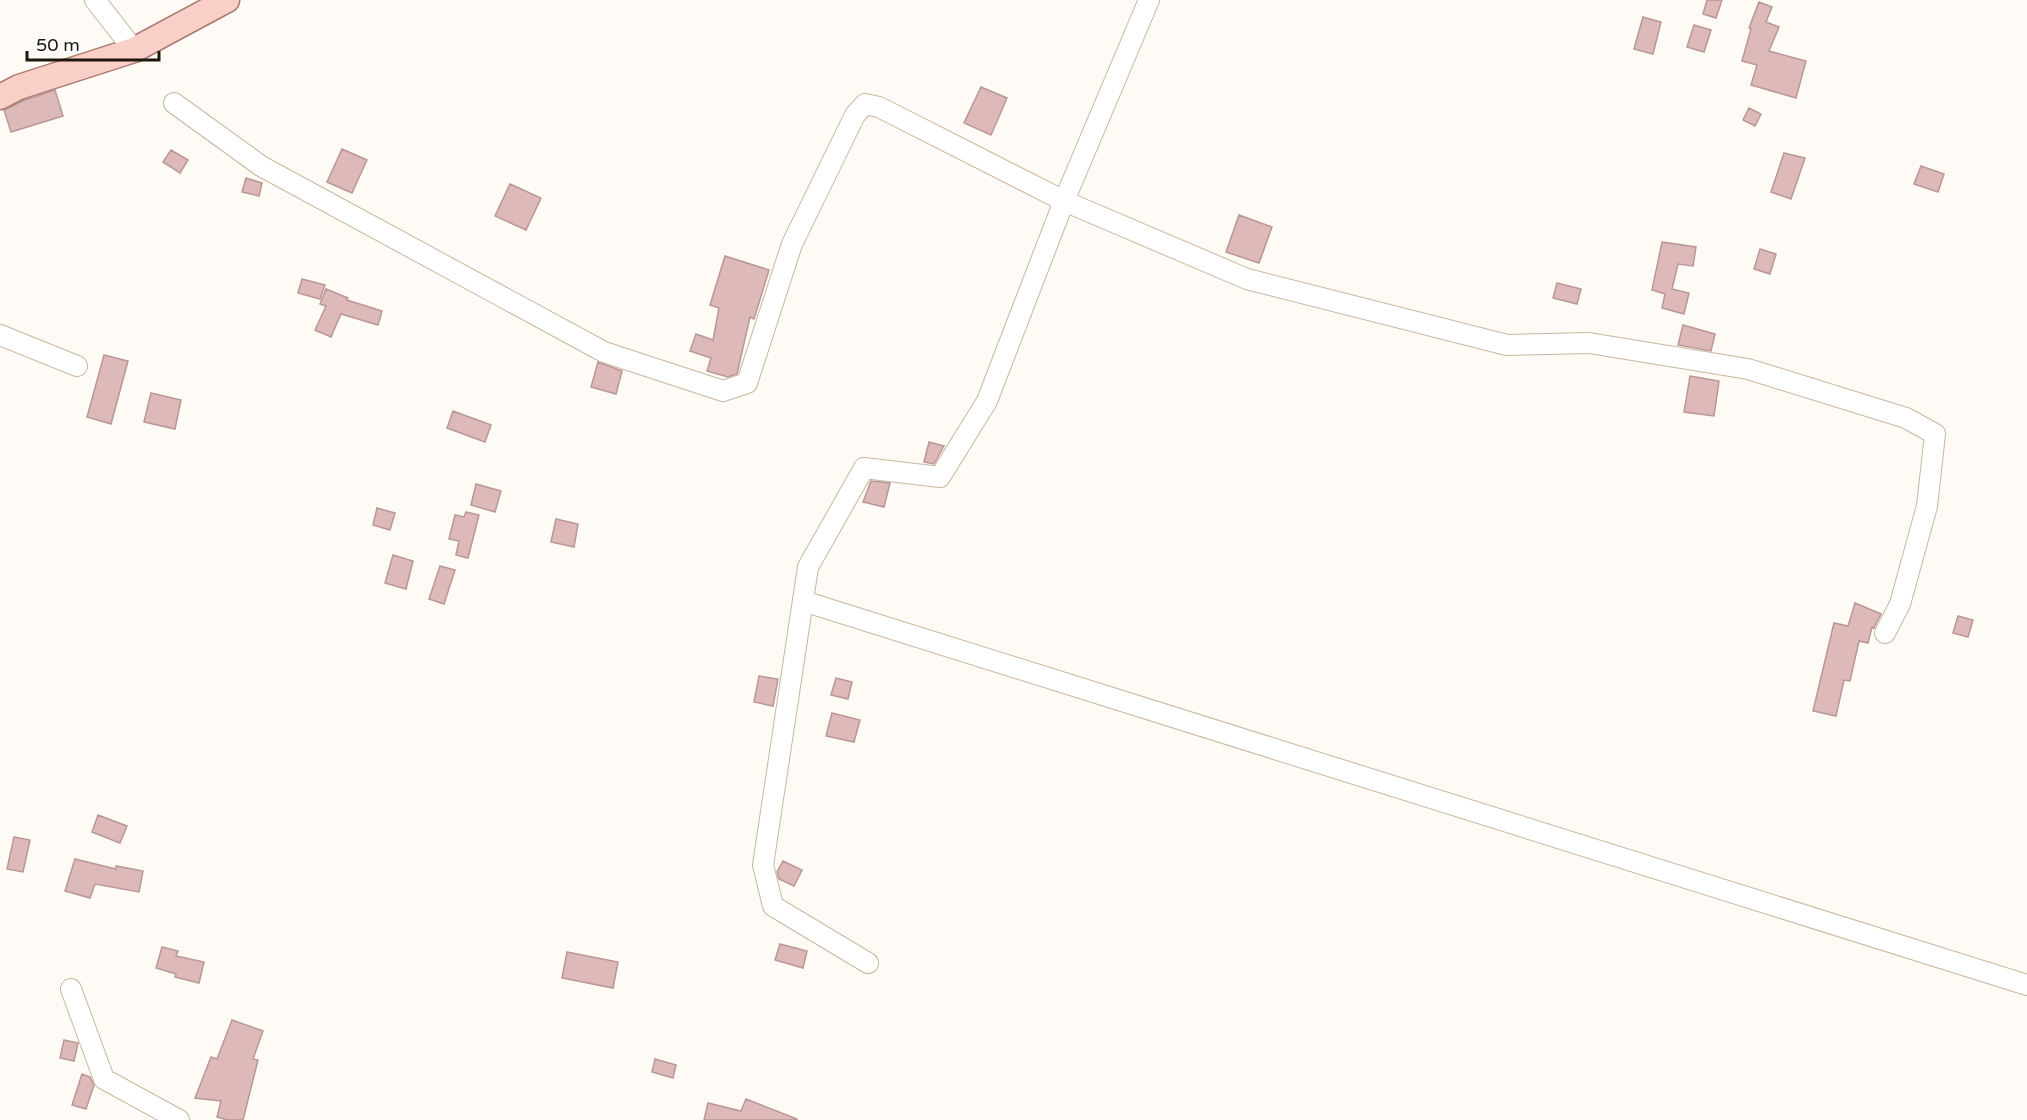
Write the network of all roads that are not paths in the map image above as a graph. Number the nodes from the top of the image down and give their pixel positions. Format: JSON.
{"nodes":[{"id":1,"x":95,"y":0,"type":"edge"},
{"id":2,"x":227,"y":0,"type":"edge"},
{"id":3,"x":1149,"y":0,"type":"edge"},
{"id":4,"x":134,"y":50,"type":"junction"},
{"id":5,"x":0,"y":97,"type":"edge"},
{"id":6,"x":174,"y":103,"type":"dead end"},
{"id":7,"x":1064,"y":201,"type":"junction"},
{"id":8,"x":0,"y":334,"type":"edge"},
{"id":9,"x":77,"y":366,"type":"dead end"},
{"id":10,"x":803,"y":601,"type":"junction"},
{"id":11,"x":1885,"y":633,"type":"dead end"},
{"id":12,"x":868,"y":963,"type":"dead end"},
{"id":13,"x":2027,"y":985,"type":"edge"},
{"id":14,"x":71,"y":988,"type":"dead end"},
{"id":15,"x":179,"y":1120,"type":"edge"}],
"edges":[{"from":1,"to":4,"type":"street"},
{"from":2,"to":4,"type":"main road"},
{"from":3,"to":7,"type":"street"},
{"from":4,"to":5,"type":"main road"},
{"from":6,"to":7,"type":"street"},
{"from":7,"to":10,"type":"street"},
{"from":7,"to":11,"type":"street"},
{"from":8,"to":9,"type":"street"},
{"from":10,"to":12,"type":"street"},
{"from":10,"to":13,"type":"street"},
{"from":14,"to":15,"type":"street"}]}
